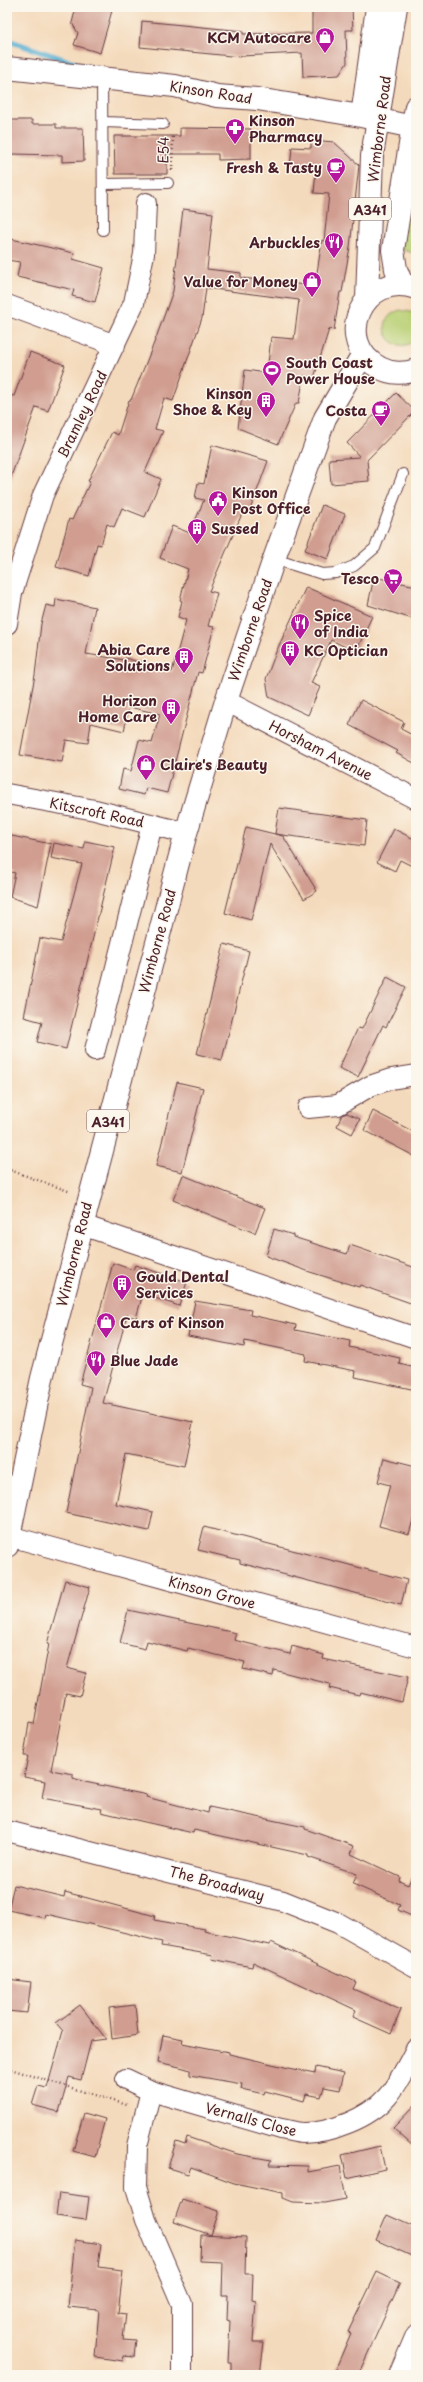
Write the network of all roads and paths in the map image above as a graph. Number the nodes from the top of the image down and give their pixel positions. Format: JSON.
{"nodes":[{"id":1,"x":376,"y":7,"type":"edge"},
{"id":2,"x":396,"y":7,"type":"edge"},
{"id":3,"x":10,"y":66,"type":"edge"},
{"id":4,"x":102,"y":77,"type":"junction"},
{"id":5,"x":369,"y":117,"type":"junction"},
{"id":6,"x":415,"y":117,"type":"edge"},
{"id":7,"x":103,"y":122,"type":"junction"},
{"id":8,"x":163,"y":124,"type":"dead end"},
{"id":9,"x":173,"y":133,"type":"dead end"},
{"id":10,"x":168,"y":183,"type":"joint"},
{"id":11,"x":104,"y":184,"type":"junction"},
{"id":12,"x":146,"y":203,"type":"dead end"},
{"id":13,"x":103,"y":230,"type":"dead end"},
{"id":14,"x":409,"y":286,"type":"edge"},
{"id":15,"x":367,"y":299,"type":"junction"},
{"id":16,"x":7,"y":305,"type":"edge"},
{"id":17,"x":115,"y":345,"type":"junction"},
{"id":18,"x":364,"y":354,"type":"junction"},
{"id":19,"x":416,"y":370,"type":"edge"},
{"id":20,"x":403,"y":474,"type":"dead end"},
{"id":21,"x":274,"y":559,"type":"junction"},
{"id":22,"x":7,"y":624,"type":"edge"},
{"id":23,"x":226,"y":701,"type":"junction"},
{"id":24,"x":7,"y":794,"type":"edge"},
{"id":25,"x":416,"y":799,"type":"edge"},
{"id":26,"x":152,"y":825,"type":"junction"},
{"id":27,"x":186,"y":833,"type":"junction"},
{"id":28,"x":95,"y":1050,"type":"dead end"},
{"id":29,"x":416,"y":1075,"type":"edge"},
{"id":30,"x":308,"y":1108,"type":"dead end"},
{"id":31,"x":7,"y":1169,"type":"edge"},
{"id":32,"x":88,"y":1197,"type":"junction"},
{"id":33,"x":82,"y":1225,"type":"junction"},
{"id":34,"x":416,"y":1338,"type":"edge"},
{"id":35,"x":8,"y":1541,"type":"edge"},
{"id":36,"x":416,"y":1647,"type":"edge"},
{"id":37,"x":7,"y":1830,"type":"edge"},
{"id":38,"x":416,"y":1967,"type":"edge"},
{"id":39,"x":416,"y":2049,"type":"edge"},
{"id":40,"x":7,"y":2068,"type":"edge"},
{"id":41,"x":126,"y":2079,"type":"dead end"},
{"id":42,"x":151,"y":2091,"type":"junction"},
{"id":43,"x":144,"y":2111,"type":"junction"},
{"id":44,"x":416,"y":2335,"type":"edge"},
{"id":45,"x":182,"y":2375,"type":"edge"},
{"id":46,"x":398,"y":2375,"type":"edge"}],
"edges":[{"from":1,"to":5,"type":"street","name":"Wimborne Road"},
{"from":2,"to":5,"type":"main road","name":"Wimborne Road","number":"A341"},
{"from":3,"to":4,"type":"main road","name":"Kinson Road"},
{"from":4,"to":5,"type":"main road","name":"Kinson Road"},
{"from":4,"to":7,"type":"lane"},
{"from":5,"to":6,"type":"main road","name":"Kinson Road"},
{"from":5,"to":15,"type":"main road","name":"Wimborne Road","number":"A341"},
{"from":6,"to":14,"type":"main road","number":"A341"},
{"from":7,"to":8,"type":"lane"},
{"from":7,"to":11,"type":"lane"},
{"from":9,"to":10,"type":"path","name":"E54"},
{"from":10,"to":11,"type":"lane"},
{"from":11,"to":13,"type":"lane"},
{"from":12,"to":17,"type":"street","name":"Bramley Road"},
{"from":14,"to":15,"type":"main road"},
{"from":15,"to":18,"type":"main road"},
{"from":16,"to":17,"type":"street"},
{"from":17,"to":22,"type":"street","name":"Bramley Road"},
{"from":18,"to":19,"type":"main road"},
{"from":18,"to":21,"type":"main road","name":"Wimborne Road","number":"A341"},
{"from":20,"to":21,"type":"lane"},
{"from":21,"to":23,"type":"main road","name":"Wimborne Road","number":"A341"},
{"from":23,"to":25,"type":"street","name":"Horsham Avenue"},
{"from":23,"to":27,"type":"main road","name":"Wimborne Road","number":"A341"},
{"from":24,"to":26,"type":"street","name":"Kitscroft Road"},
{"from":26,"to":27,"type":"street","name":"Kitscroft Road"},
{"from":26,"to":28,"type":"street"},
{"from":27,"to":32,"type":"main road","name":"Wimborne Road","number":"A341"},
{"from":29,"to":30,"type":"street"},
{"from":31,"to":32,"type":"path"},
{"from":32,"to":33,"type":"main road","name":"Wimborne Road","number":"A341"},
{"from":33,"to":34,"type":"street"},
{"from":33,"to":35,"type":"main road","name":"Wimborne Road","number":"A341"},
{"from":35,"to":36,"type":"street","name":"Kinson Grove"},
{"from":37,"to":38,"type":"street","name":"The Broadway"},
{"from":39,"to":42,"type":"street","name":"Vernalls Close"},
{"from":40,"to":43,"type":"path"},
{"from":41,"to":42,"type":"street","name":"Vernalls Close"},
{"from":42,"to":43,"type":"street"},
{"from":43,"to":45,"type":"street"},
{"from":44,"to":46,"type":"street"}]}
